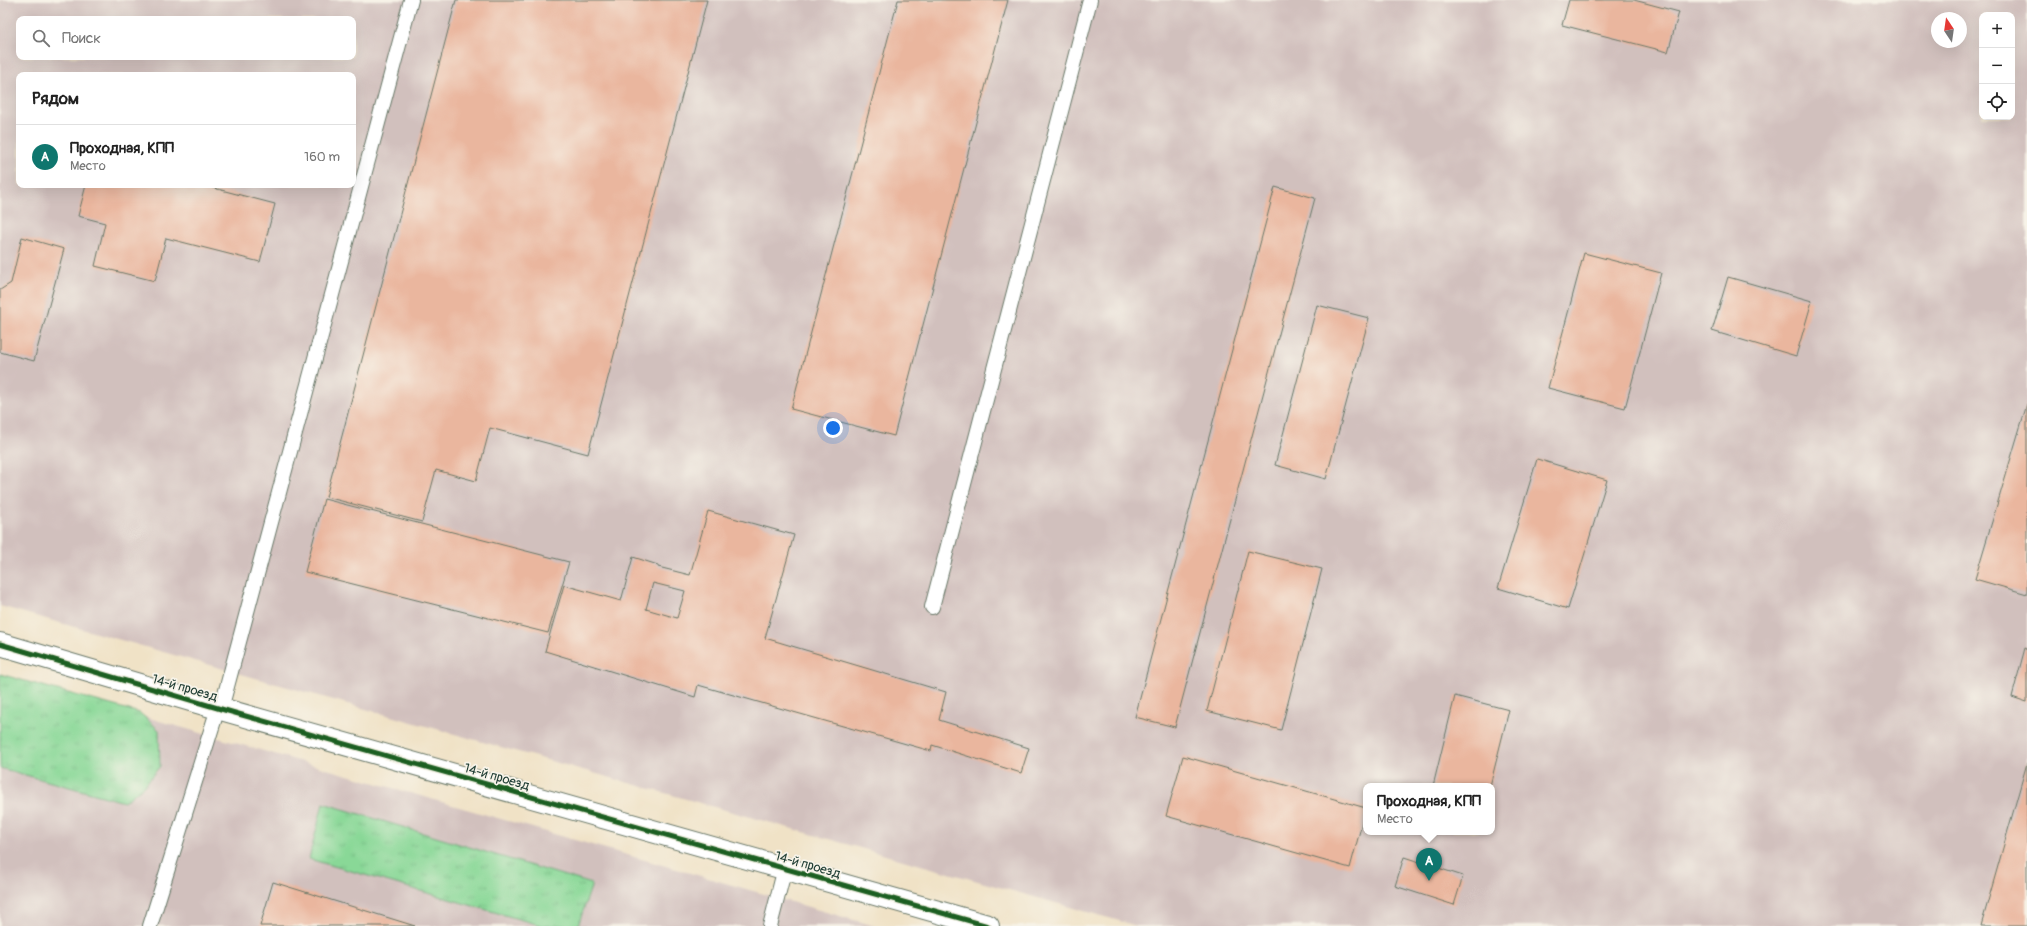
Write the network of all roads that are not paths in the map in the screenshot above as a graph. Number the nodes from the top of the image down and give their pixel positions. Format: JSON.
{"nodes":[{"id":1,"x":411,"y":0,"type":"edge"},
{"id":2,"x":1090,"y":0,"type":"edge"},
{"id":3,"x":932,"y":607,"type":"dead end"},
{"id":4,"x":0,"y":644,"type":"edge"},
{"id":5,"x":219,"y":709,"type":"junction"},
{"id":6,"x":784,"y":868,"type":"junction"},
{"id":7,"x":150,"y":926,"type":"edge"},
{"id":8,"x":770,"y":926,"type":"edge"},
{"id":9,"x":988,"y":926,"type":"edge"}],
"edges":[{"from":1,"to":5,"type":"lane"},
{"from":2,"to":3,"type":"lane"},
{"from":4,"to":5,"type":"street","name":"14-й проезд"},
{"from":5,"to":6,"type":"street","name":"14-й проезд"},
{"from":5,"to":7,"type":"lane"},
{"from":6,"to":8,"type":"lane"},
{"from":6,"to":9,"type":"street","name":"14-й проезд"}]}
